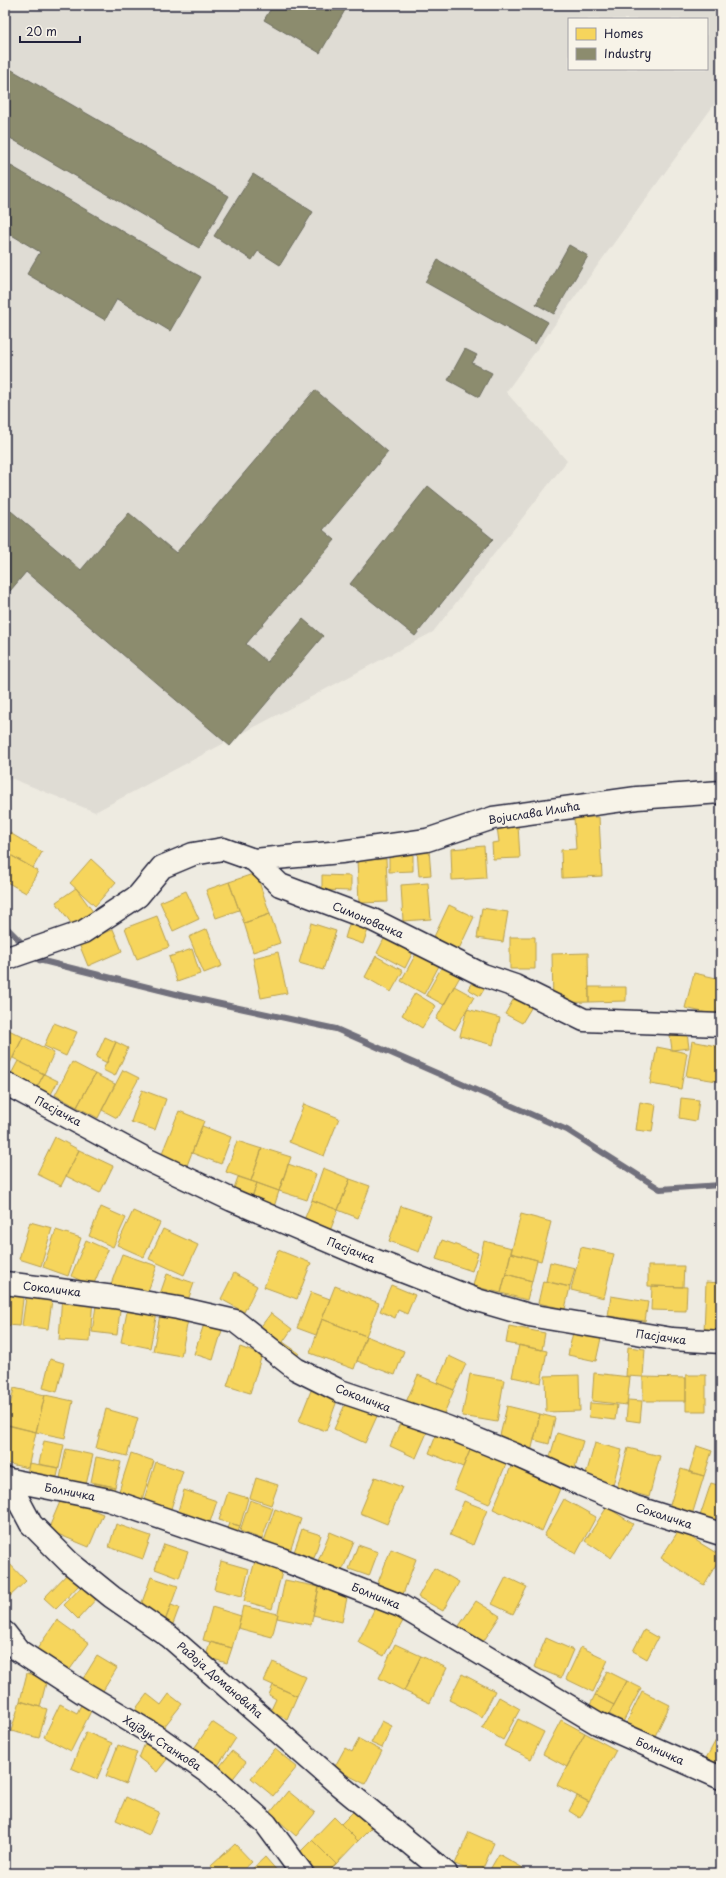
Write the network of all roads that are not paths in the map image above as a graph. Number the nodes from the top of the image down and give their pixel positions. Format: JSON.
{"nodes":[{"id":1,"x":721,"y":792,"type":"edge"},
{"id":2,"x":254,"y":860,"type":"junction"},
{"id":3,"x":10,"y":957,"type":"edge"},
{"id":4,"x":721,"y":1025,"type":"edge"},
{"id":5,"x":5,"y":1083,"type":"edge"},
{"id":6,"x":5,"y":1283,"type":"edge"},
{"id":7,"x":721,"y":1342,"type":"edge"},
{"id":8,"x":6,"y":1479,"type":"edge"},
{"id":9,"x":721,"y":1534,"type":"edge"},
{"id":10,"x":5,"y":1633,"type":"edge"},
{"id":11,"x":721,"y":1778,"type":"edge"},
{"id":12,"x":302,"y":1873,"type":"edge"},
{"id":13,"x":446,"y":1873,"type":"edge"}],
"edges":[{"from":1,"to":2,"type":"street","name":"Војислава Илића"},
{"from":2,"to":3,"type":"street","name":"Симоновачка"},
{"from":2,"to":4,"type":"street","name":"Симоновачка"},
{"from":5,"to":7,"type":"street","name":"Пасјачка"},
{"from":6,"to":9,"type":"street","name":"Соколичка"},
{"from":8,"to":11,"type":"street","name":"Болничка"},
{"from":8,"to":13,"type":"street","name":"Радоја Домановића"},
{"from":10,"to":12,"type":"street","name":"Хајдук Станкова"}]}
